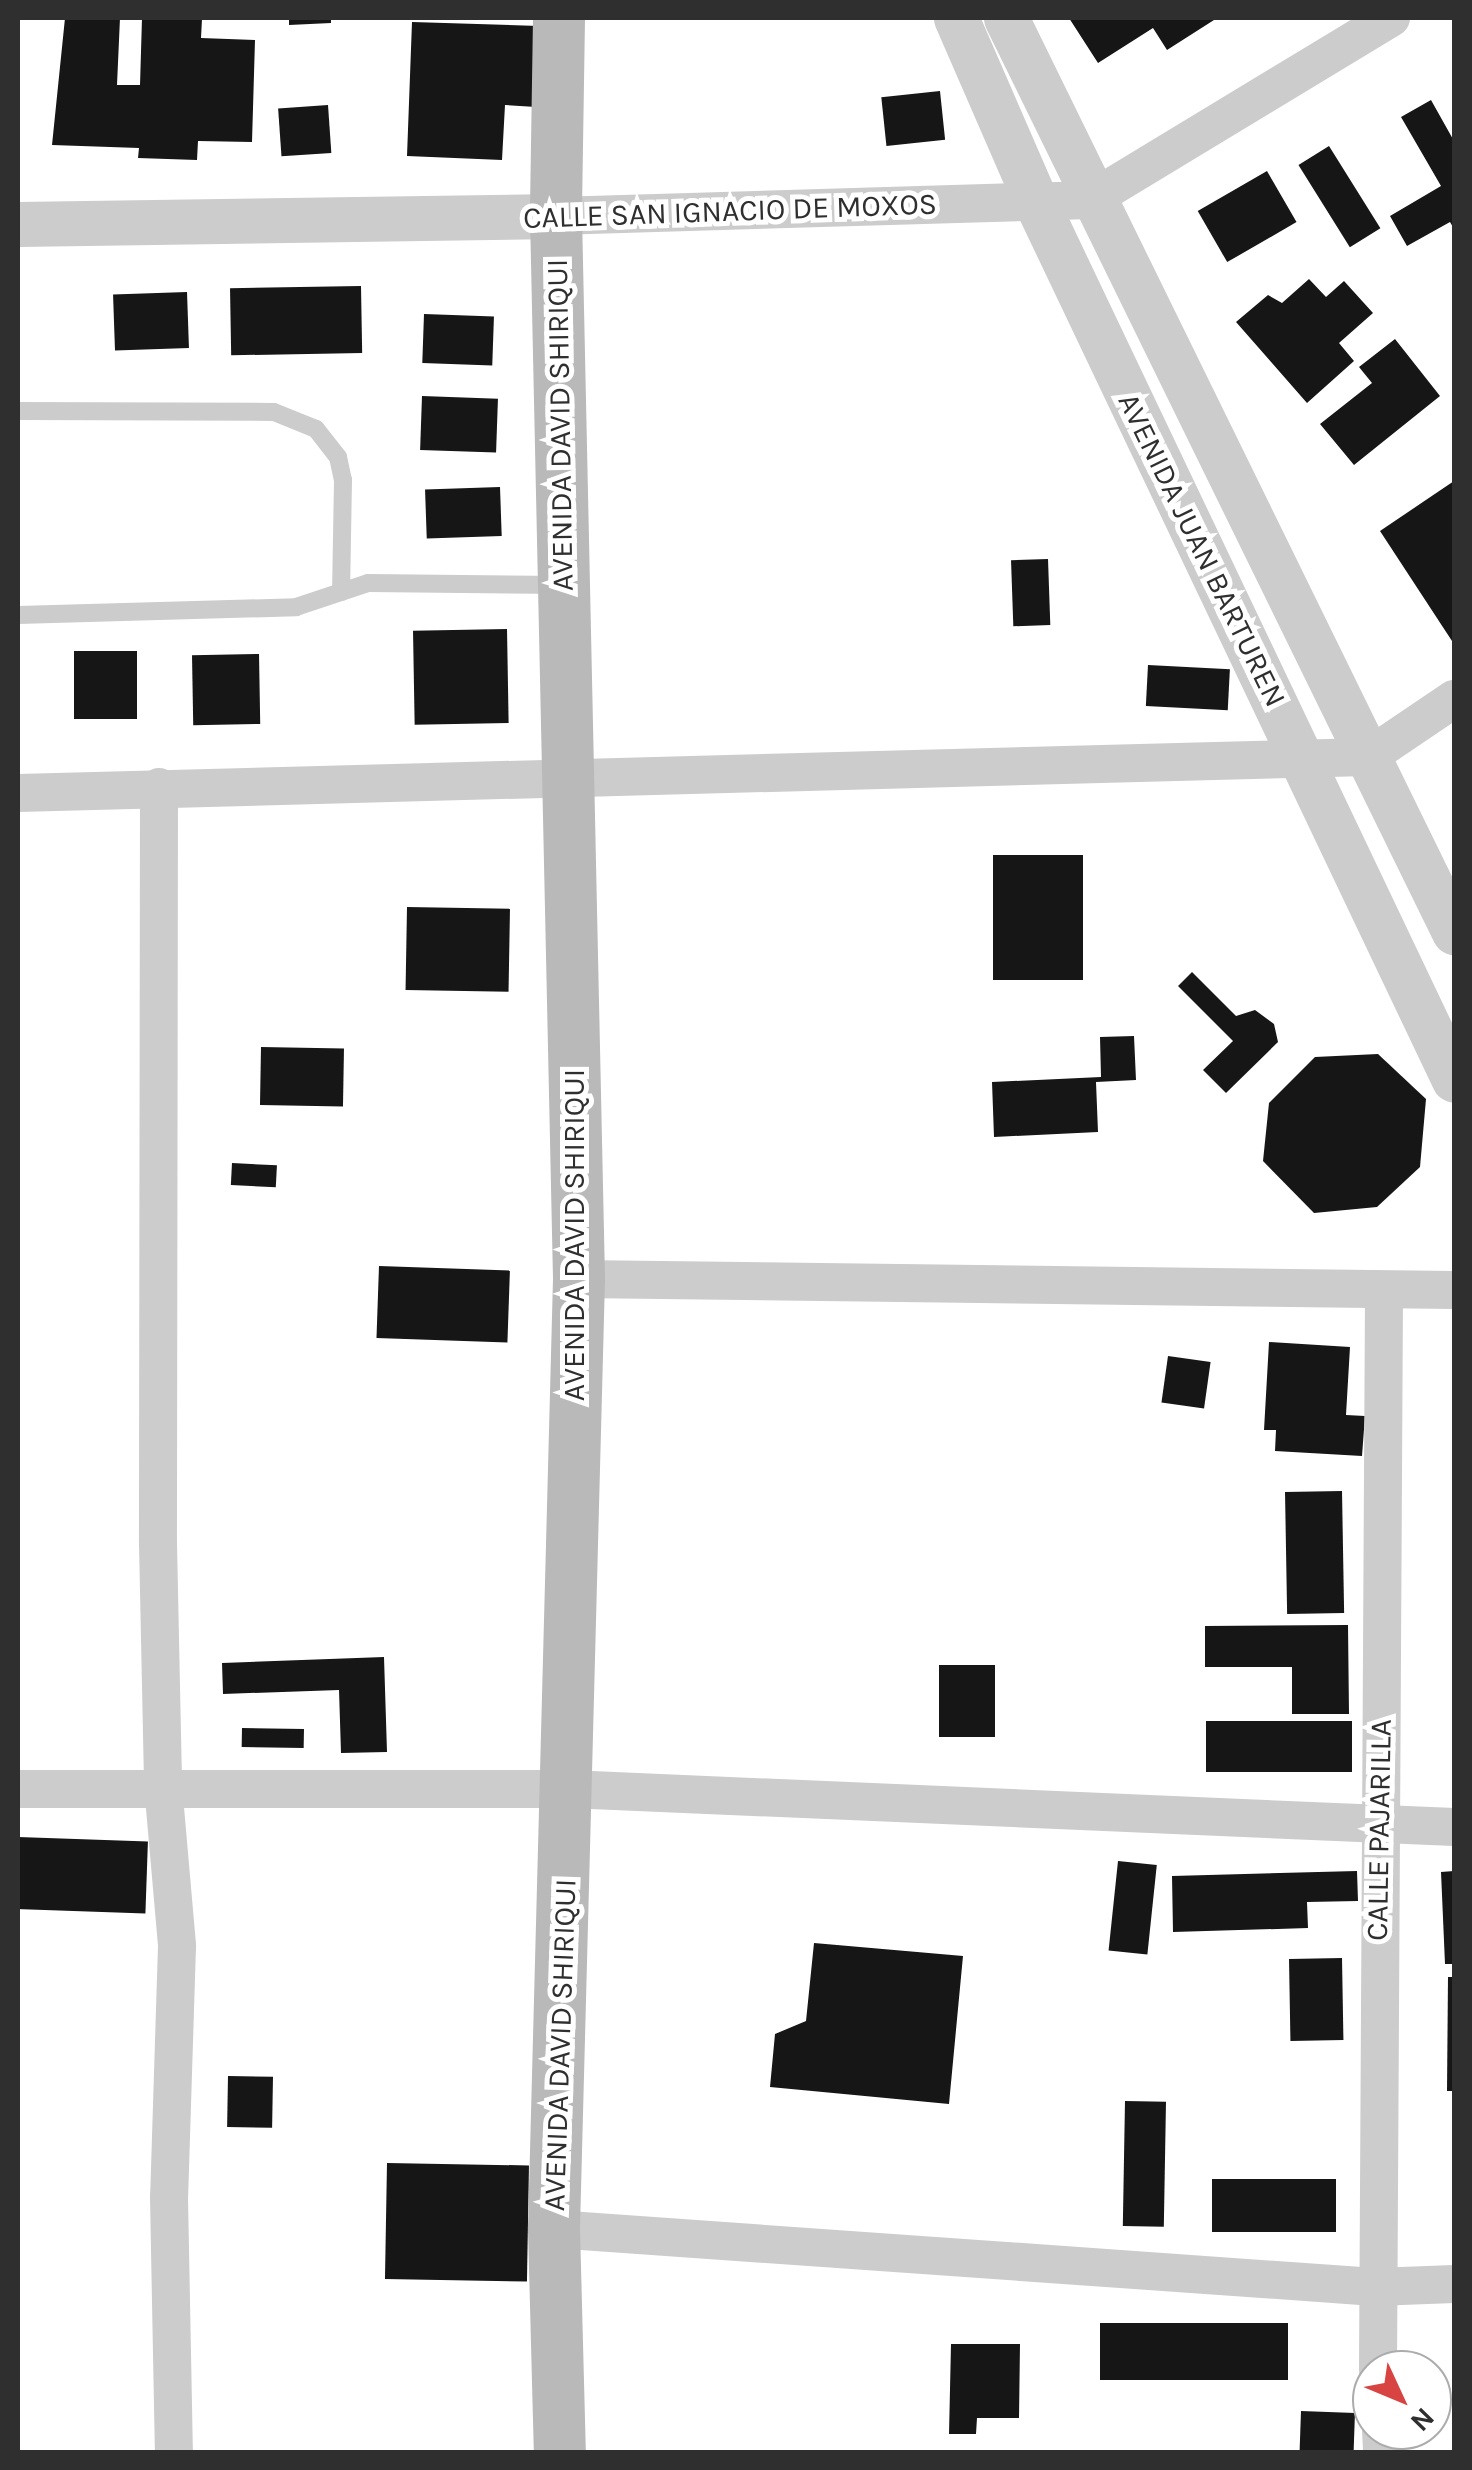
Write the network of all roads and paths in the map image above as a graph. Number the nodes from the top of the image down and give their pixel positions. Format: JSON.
{"nodes":[{"id":1,"x":558,"y":18,"type":"edge"},
{"id":2,"x":956,"y":18,"type":"edge"},
{"id":3,"x":1006,"y":18,"type":"edge"},
{"id":4,"x":1392,"y":18,"type":"edge"},
{"id":5,"x":1090,"y":200,"type":"junction"},
{"id":6,"x":1036,"y":202,"type":"junction"},
{"id":7,"x":556,"y":216,"type":"junction"},
{"id":8,"x":18,"y":224,"type":"edge"},
{"id":9,"x":18,"y":411,"type":"edge"},
{"id":10,"x":563,"y":584,"type":"junction"},
{"id":11,"x":340,"y":592,"type":"junction"},
{"id":12,"x":18,"y":615,"type":"edge"},
{"id":13,"x":1454,"y":699,"type":"edge"},
{"id":14,"x":1368,"y":757,"type":"junction"},
{"id":15,"x":1302,"y":759,"type":"junction"},
{"id":16,"x":566,"y":780,"type":"junction"},
{"id":17,"x":159,"y":788,"type":"junction"},
{"id":18,"x":18,"y":793,"type":"edge"},
{"id":19,"x":1454,"y":932,"type":"edge"},
{"id":20,"x":1454,"y":1080,"type":"edge"},
{"id":21,"x":578,"y":1280,"type":"junction"},
{"id":22,"x":1384,"y":1290,"type":"junction"},
{"id":23,"x":1454,"y":1290,"type":"edge"},
{"id":24,"x":163,"y":1785,"type":"junction"},
{"id":25,"x":568,"y":1789,"type":"junction"},
{"id":26,"x":18,"y":1790,"type":"edge"},
{"id":27,"x":1380,"y":1826,"type":"junction"},
{"id":28,"x":1454,"y":1827,"type":"edge"},
{"id":29,"x":554,"y":2229,"type":"junction"},
{"id":30,"x":1454,"y":2284,"type":"edge"},
{"id":31,"x":1375,"y":2286,"type":"junction"},
{"id":32,"x":1377,"y":2350,"type":"edge"},
{"id":33,"x":174,"y":2452,"type":"edge"},
{"id":34,"x":560,"y":2452,"type":"edge"}],
"edges":[{"from":1,"to":7,"type":"main road","name":"AVENIDA DAVID SHIRIQUI"},
{"from":2,"to":6,"type":"street","name":"AVENIDA JUAN BARTUREN"},
{"from":3,"to":5,"type":"street","name":"AVENIDA JUAN BARTUREN"},
{"from":4,"to":5,"type":"street","name":"CALLE SAN IGNACIO DE MOXOS"},
{"from":5,"to":6,"type":"street","name":"CALLE SAN IGNACIO DE MOXOS"},
{"from":5,"to":14,"type":"street","name":"AVENIDA JUAN BARTUREN"},
{"from":6,"to":7,"type":"street","name":"CALLE SAN IGNACIO DE MOXOS"},
{"from":6,"to":15,"type":"street","name":"AVENIDA JUAN BARTUREN"},
{"from":7,"to":8,"type":"street","name":"CALLE SAN IGNACIO DE MOXOS"},
{"from":7,"to":10,"type":"main road","name":"AVENIDA DAVID SHIRIQUI"},
{"from":9,"to":11,"type":"lane"},
{"from":10,"to":11,"type":"lane"},
{"from":10,"to":16,"type":"main road","name":"AVENIDA DAVID SHIRIQUI"},
{"from":11,"to":12,"type":"lane"},
{"from":13,"to":14,"type":"street"},
{"from":14,"to":15,"type":"street"},
{"from":14,"to":19,"type":"street","name":"AVENIDA JUAN BARTUREN"},
{"from":15,"to":16,"type":"street"},
{"from":15,"to":20,"type":"street","name":"AVENIDA JUAN BARTUREN"},
{"from":16,"to":17,"type":"street"},
{"from":16,"to":21,"type":"main road","name":"AVENIDA DAVID SHIRIQUI"},
{"from":17,"to":18,"type":"street"},
{"from":17,"to":24,"type":"street"},
{"from":21,"to":22,"type":"street"},
{"from":21,"to":25,"type":"main road","name":"AVENIDA DAVID SHIRIQUI"},
{"from":22,"to":23,"type":"street"},
{"from":22,"to":27,"type":"street","name":"CALLE PAJARILLA"},
{"from":24,"to":25,"type":"street"},
{"from":24,"to":26,"type":"street"},
{"from":24,"to":33,"type":"street"},
{"from":25,"to":27,"type":"street"},
{"from":25,"to":29,"type":"main road","name":"AVENIDA DAVID SHIRIQUI"},
{"from":27,"to":28,"type":"street"},
{"from":27,"to":31,"type":"street","name":"CALLE PAJARILLA"},
{"from":29,"to":31,"type":"street"},
{"from":29,"to":34,"type":"main road","name":"AVENIDA DAVID SHIRIQUI"},
{"from":30,"to":31,"type":"street"},
{"from":31,"to":32,"type":"street","name":"CALLE PAJARILLA"}]}
